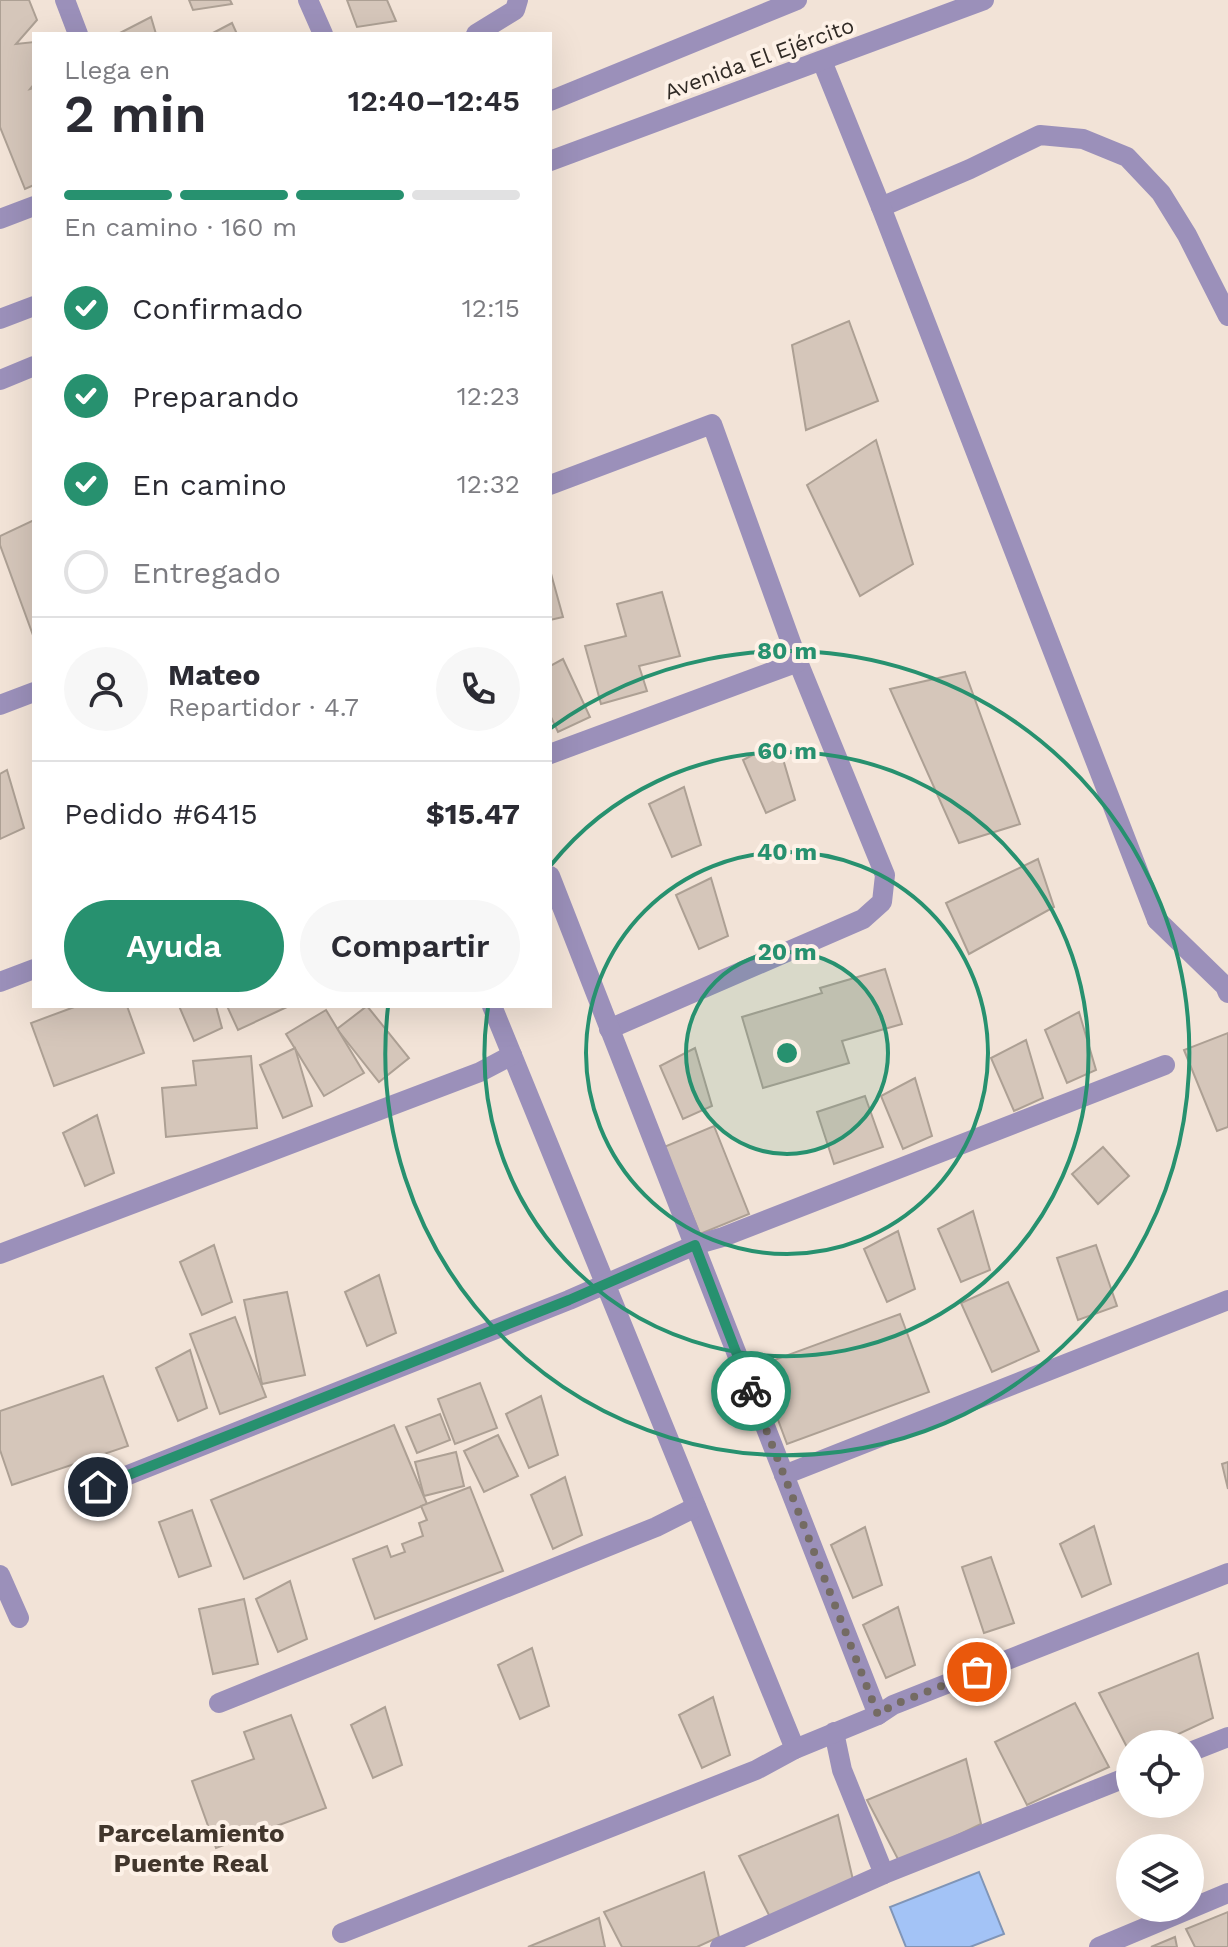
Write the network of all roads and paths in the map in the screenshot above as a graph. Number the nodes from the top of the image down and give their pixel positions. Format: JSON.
{"nodes":[{"id":1,"x":65,"y":0,"type":"edge"},
{"id":2,"x":308,"y":0,"type":"edge"},
{"id":3,"x":518,"y":0,"type":"edge"},
{"id":4,"x":797,"y":0,"type":"edge"},
{"id":5,"x":984,"y":0,"type":"edge"},
{"id":6,"x":77,"y":32,"type":"edge"},
{"id":7,"x":322,"y":32,"type":"edge"},
{"id":8,"x":479,"y":32,"type":"edge"},
{"id":9,"x":822,"y":61,"type":"junction"},
{"id":10,"x":552,"y":100,"type":"edge"},
{"id":11,"x":552,"y":160,"type":"edge"},
{"id":12,"x":32,"y":207,"type":"edge"},
{"id":13,"x":881,"y":207,"type":"junction"},
{"id":14,"x":0,"y":219,"type":"edge"},
{"id":15,"x":32,"y":307,"type":"edge"},
{"id":16,"x":1228,"y":316,"type":"edge"},
{"id":17,"x":0,"y":319,"type":"edge"},
{"id":18,"x":32,"y":367,"type":"edge"},
{"id":19,"x":0,"y":380,"type":"edge"},
{"id":20,"x":552,"y":484,"type":"edge"},
{"id":21,"x":798,"y":662,"type":"junction"},
{"id":22,"x":32,"y":693,"type":"edge"},
{"id":23,"x":0,"y":705,"type":"edge"},
{"id":24,"x":552,"y":753,"type":"edge"},
{"id":25,"x":552,"y":881,"type":"edge"},
{"id":26,"x":32,"y":970,"type":"edge"},
{"id":27,"x":0,"y":982,"type":"edge"},
{"id":28,"x":1227,"y":987,"type":"edge"},
{"id":29,"x":493,"y":1008,"type":"edge"},
{"id":30,"x":609,"y":1029,"type":"junction"},
{"id":31,"x":512,"y":1055,"type":"junction"},
{"id":32,"x":1165,"y":1065,"type":"dead end"},
{"id":33,"x":695,"y":1245,"type":"junction"},
{"id":34,"x":0,"y":1254,"type":"edge"},
{"id":35,"x":605,"y":1283,"type":"junction"},
{"id":36,"x":1228,"y":1300,"type":"edge"},
{"id":37,"x":784,"y":1475,"type":"junction"},
{"id":38,"x":98,"y":1487,"type":"dead end"},
{"id":39,"x":696,"y":1507,"type":"junction"},
{"id":40,"x":1228,"y":1573,"type":"edge"},
{"id":41,"x":0,"y":1575,"type":"edge"},
{"id":42,"x":19,"y":1618,"type":"dead end"},
{"id":43,"x":219,"y":1703,"type":"dead end"},
{"id":44,"x":878,"y":1715,"type":"junction"},
{"id":45,"x":834,"y":1732,"type":"junction"},
{"id":46,"x":1228,"y":1737,"type":"edge"},
{"id":47,"x":1204,"y":1746,"type":"edge"},
{"id":48,"x":795,"y":1749,"type":"junction"},
{"id":49,"x":1116,"y":1782,"type":"edge"},
{"id":50,"x":884,"y":1874,"type":"junction"},
{"id":51,"x":1228,"y":1893,"type":"edge"},
{"id":52,"x":342,"y":1933,"type":"dead end"},
{"id":53,"x":720,"y":1947,"type":"edge"},
{"id":54,"x":1099,"y":1947,"type":"edge"}],
"edges":[{"from":1,"to":6,"type":"street"},
{"from":2,"to":7,"type":"street"},
{"from":3,"to":8,"type":"street"},
{"from":4,"to":10,"type":"street","name":"Avenida El Ejército"},
{"from":5,"to":9,"type":"street","name":"Avenida El Ejército"},
{"from":9,"to":11,"type":"street","name":"Avenida El Ejército"},
{"from":9,"to":13,"type":"street"},
{"from":12,"to":14,"type":"street"},
{"from":13,"to":16,"type":"street"},
{"from":13,"to":28,"type":"street"},
{"from":15,"to":17,"type":"street"},
{"from":18,"to":19,"type":"street"},
{"from":20,"to":21,"type":"street"},
{"from":21,"to":24,"type":"street"},
{"from":21,"to":30,"type":"street"},
{"from":22,"to":23,"type":"street"},
{"from":25,"to":30,"type":"street"},
{"from":26,"to":27,"type":"street"},
{"from":29,"to":31,"type":"street"},
{"from":30,"to":33,"type":"street"},
{"from":31,"to":34,"type":"street"},
{"from":31,"to":35,"type":"street"},
{"from":32,"to":33,"type":"street"},
{"from":33,"to":35,"type":"street"},
{"from":33,"to":37,"type":"street"},
{"from":35,"to":38,"type":"street"},
{"from":35,"to":39,"type":"street"},
{"from":36,"to":37,"type":"street"},
{"from":37,"to":44,"type":"street"},
{"from":39,"to":43,"type":"street"},
{"from":39,"to":48,"type":"street"},
{"from":40,"to":44,"type":"street"},
{"from":41,"to":42,"type":"street"},
{"from":44,"to":45,"type":"street"},
{"from":45,"to":48,"type":"street"},
{"from":45,"to":50,"type":"street"},
{"from":46,"to":47,"type":"street"},
{"from":48,"to":52,"type":"street"},
{"from":49,"to":50,"type":"street"},
{"from":50,"to":53,"type":"street"},
{"from":51,"to":54,"type":"street"}]}
